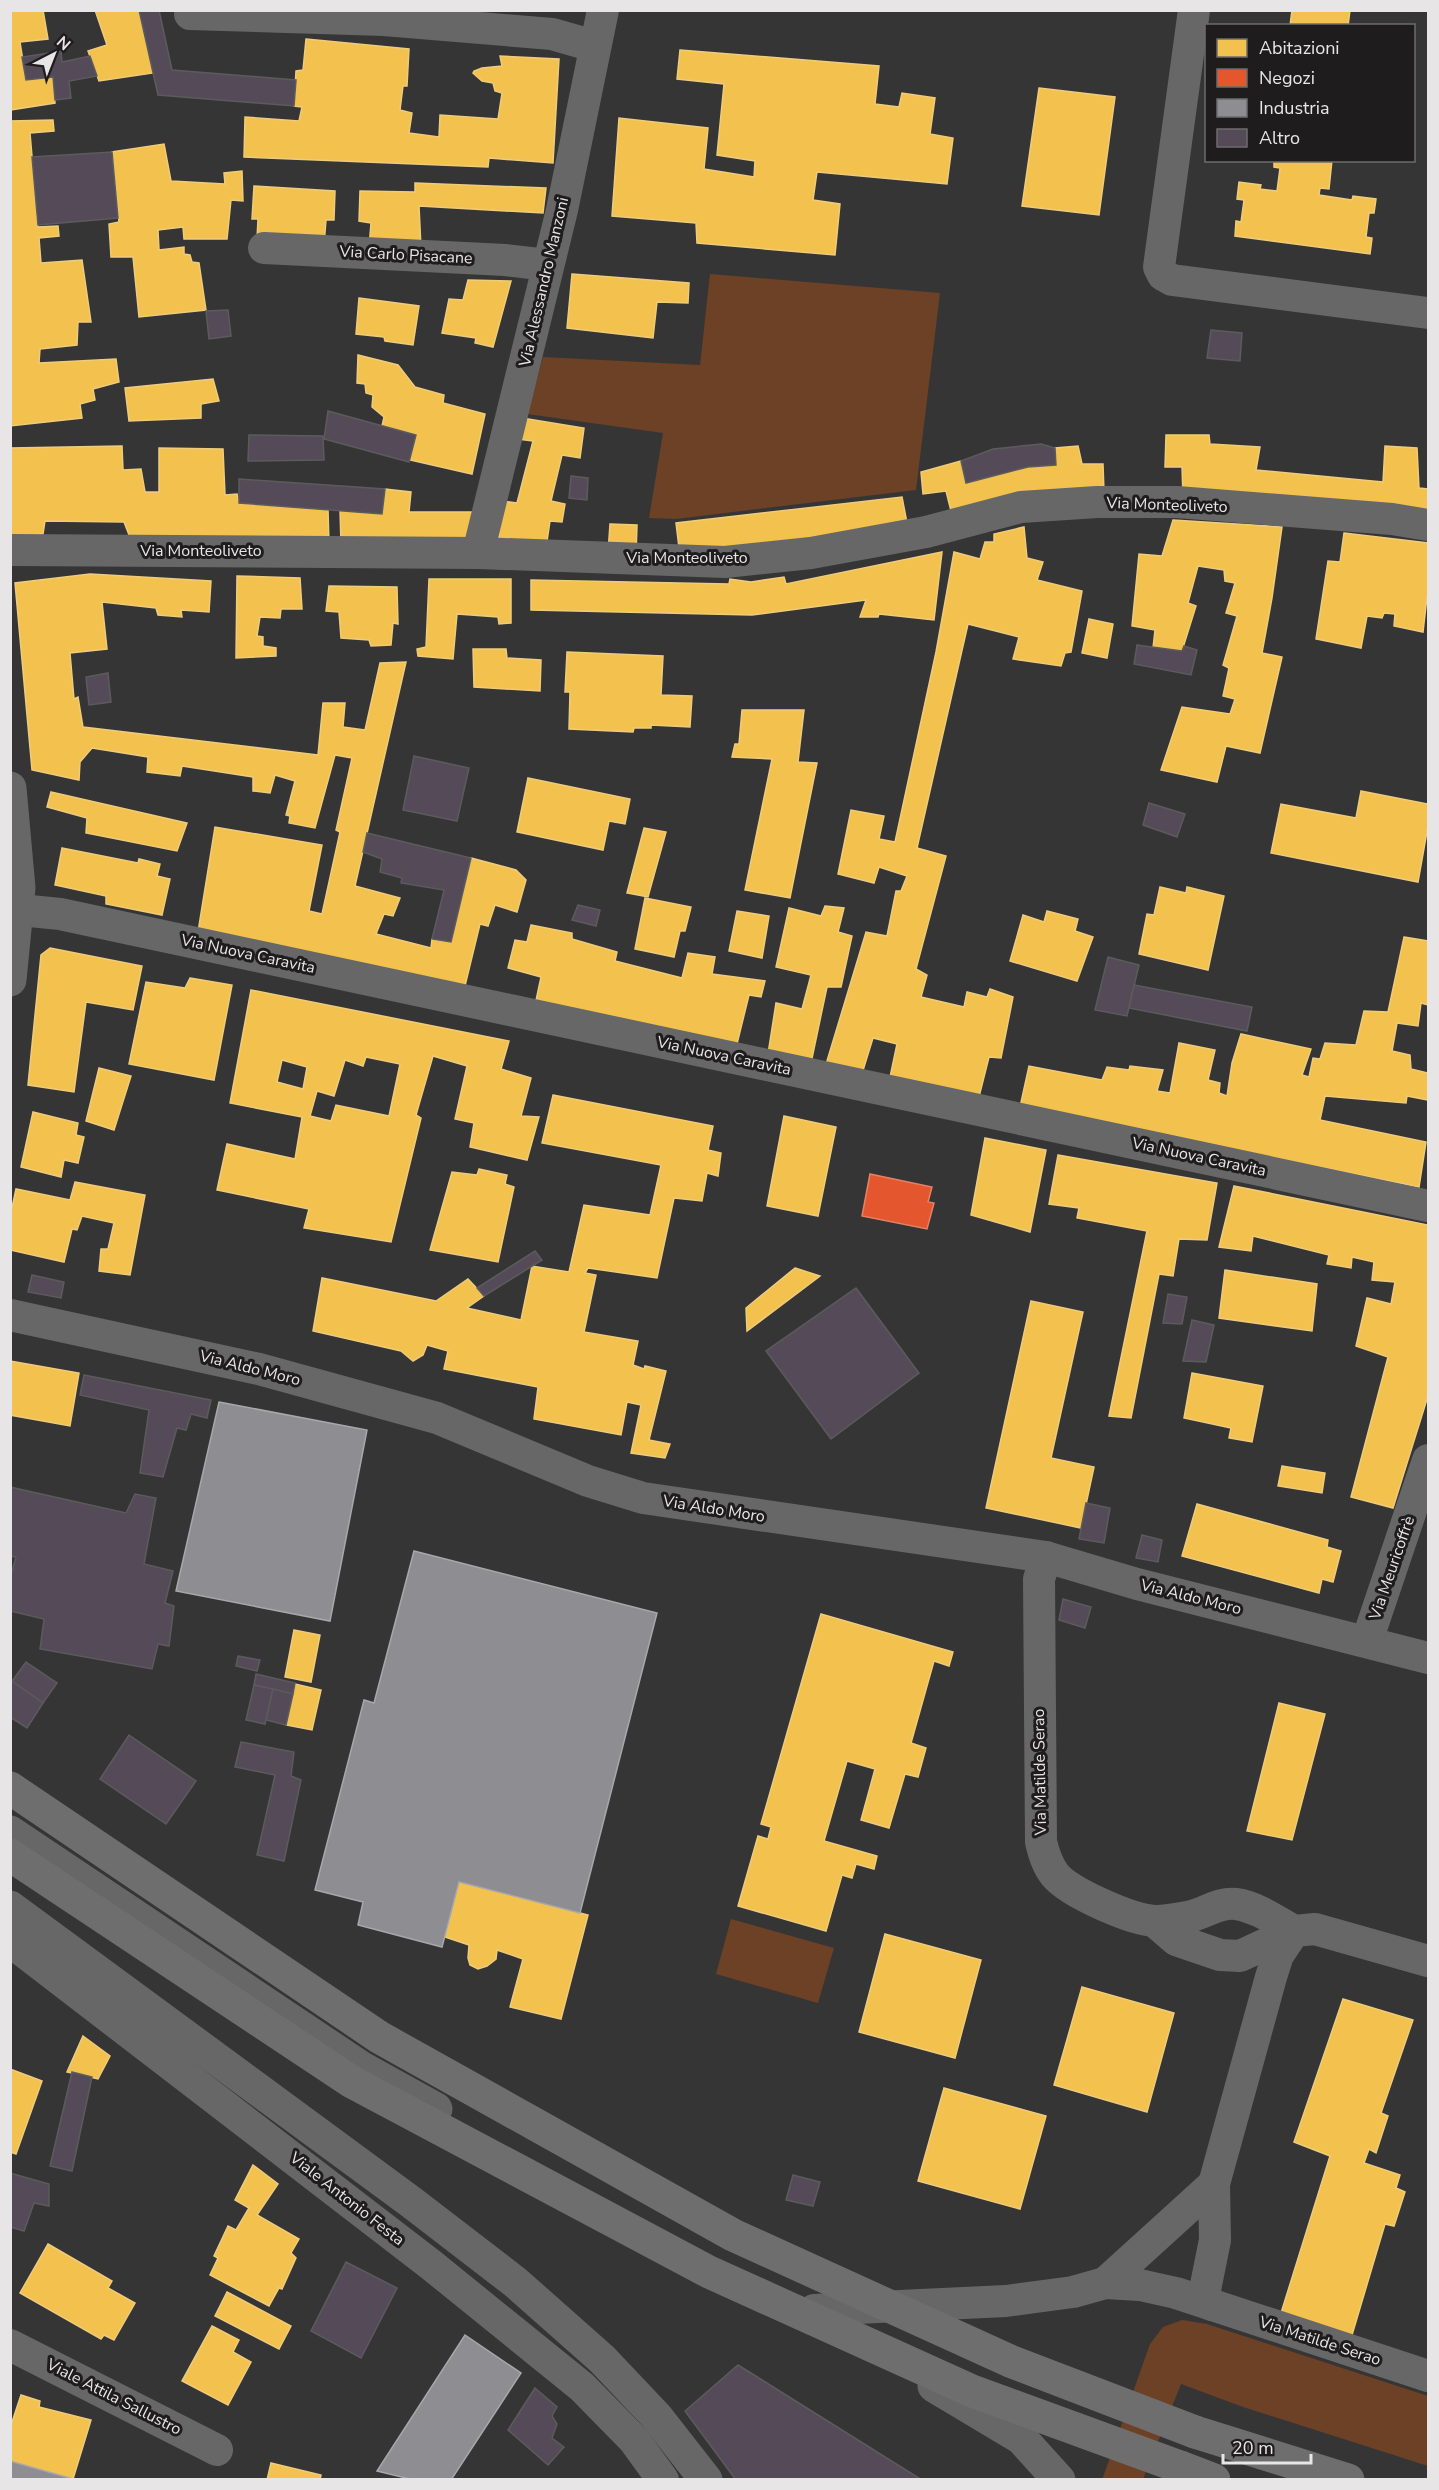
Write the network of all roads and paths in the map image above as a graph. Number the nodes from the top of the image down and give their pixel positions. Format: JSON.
{"nodes":[{"id":1,"x":603,"y":10,"type":"edge"},
{"id":2,"x":1194,"y":10,"type":"edge"},
{"id":3,"x":190,"y":14,"type":"dead end"},
{"id":4,"x":594,"y":46,"type":"junction"},
{"id":5,"x":264,"y":248,"type":"dead end"},
{"id":6,"x":549,"y":265,"type":"junction"},
{"id":7,"x":1428,"y":313,"type":"edge"},
{"id":8,"x":1428,"y":525,"type":"edge"},
{"id":9,"x":10,"y":550,"type":"edge"},
{"id":10,"x":478,"y":553,"type":"junction"},
{"id":11,"x":10,"y":788,"type":"edge"},
{"id":12,"x":14,"y":910,"type":"edge"},
{"id":13,"x":10,"y":980,"type":"edge"},
{"id":14,"x":1428,"y":1206,"type":"edge"},
{"id":15,"x":10,"y":1315,"type":"edge"},
{"id":16,"x":1428,"y":1460,"type":"edge"},
{"id":17,"x":1046,"y":1557,"type":"junction"},
{"id":18,"x":1367,"y":1641,"type":"junction"},
{"id":19,"x":1428,"y":1659,"type":"edge"},
{"id":20,"x":10,"y":1788,"type":"edge"},
{"id":21,"x":10,"y":1832,"type":"edge"},
{"id":22,"x":10,"y":1855,"type":"edge"},
{"id":23,"x":10,"y":1907,"type":"edge"},
{"id":24,"x":1154,"y":1921,"type":"junction"},
{"id":25,"x":1294,"y":1931,"type":"junction"},
{"id":26,"x":10,"y":1941,"type":"edge"},
{"id":27,"x":1428,"y":1961,"type":"edge"},
{"id":28,"x":1214,"y":2184,"type":"junction"},
{"id":29,"x":1105,"y":2283,"type":"junction"},
{"id":30,"x":1212,"y":2305,"type":"junction"},
{"id":31,"x":814,"y":2310,"type":"junction"},
{"id":32,"x":10,"y":2345,"type":"edge"},
{"id":33,"x":1428,"y":2376,"type":"edge"},
{"id":34,"x":217,"y":2450,"type":"dead end"},
{"id":35,"x":663,"y":2480,"type":"edge"},
{"id":36,"x":706,"y":2480,"type":"edge"},
{"id":37,"x":1059,"y":2480,"type":"edge"},
{"id":38,"x":1214,"y":2480,"type":"edge"},
{"id":39,"x":1348,"y":2480,"type":"edge"}],
"edges":[{"from":1,"to":4,"type":"street","name":"Via Alessandro Manzoni"},
{"from":2,"to":7,"type":"street"},
{"from":3,"to":4,"type":"street"},
{"from":4,"to":6,"type":"street","name":"Via Alessandro Manzoni"},
{"from":5,"to":6,"type":"street","name":"Via Carlo Pisacane"},
{"from":6,"to":10,"type":"street","name":"Via Alessandro Manzoni"},
{"from":8,"to":10,"type":"street","name":"Via Monteoliveto"},
{"from":9,"to":10,"type":"street","name":"Via Monteoliveto"},
{"from":11,"to":12,"type":"street"},
{"from":12,"to":13,"type":"street"},
{"from":12,"to":14,"type":"street","name":"Via Nuova Caravita"},
{"from":15,"to":17,"type":"street","name":"Via Aldo Moro"},
{"from":16,"to":18,"type":"street","name":"Via Meuricoffrè"},
{"from":17,"to":18,"type":"street","name":"Via Aldo Moro"},
{"from":17,"to":24,"type":"street","name":"Via Matilde Serao"},
{"from":18,"to":19,"type":"street","name":"Via Aldo Moro"},
{"from":20,"to":39,"type":"highway","bridge":true},
{"from":21,"to":31,"type":"street"},
{"from":22,"to":38,"type":"highway","bridge":true},
{"from":23,"to":36,"type":"street"},
{"from":24,"to":25,"type":"street","name":"Via Matilde Serao"},
{"from":24,"to":25,"type":"street","name":"Via Matilde Serao"},
{"from":25,"to":27,"type":"street","name":"Via Matilde Serao"},
{"from":25,"to":28,"type":"street"},
{"from":26,"to":35,"type":"street","name":"Viale Antonio Festa"},
{"from":28,"to":29,"type":"street"},
{"from":28,"to":30,"type":"street"},
{"from":29,"to":30,"type":"street","name":"Via Matilde Serao"},
{"from":29,"to":31,"type":"street"},
{"from":30,"to":33,"type":"street","name":"Via Matilde Serao"},
{"from":31,"to":37,"type":"street"},
{"from":32,"to":34,"type":"street","name":"Viale Attila Sallustro"}]}
